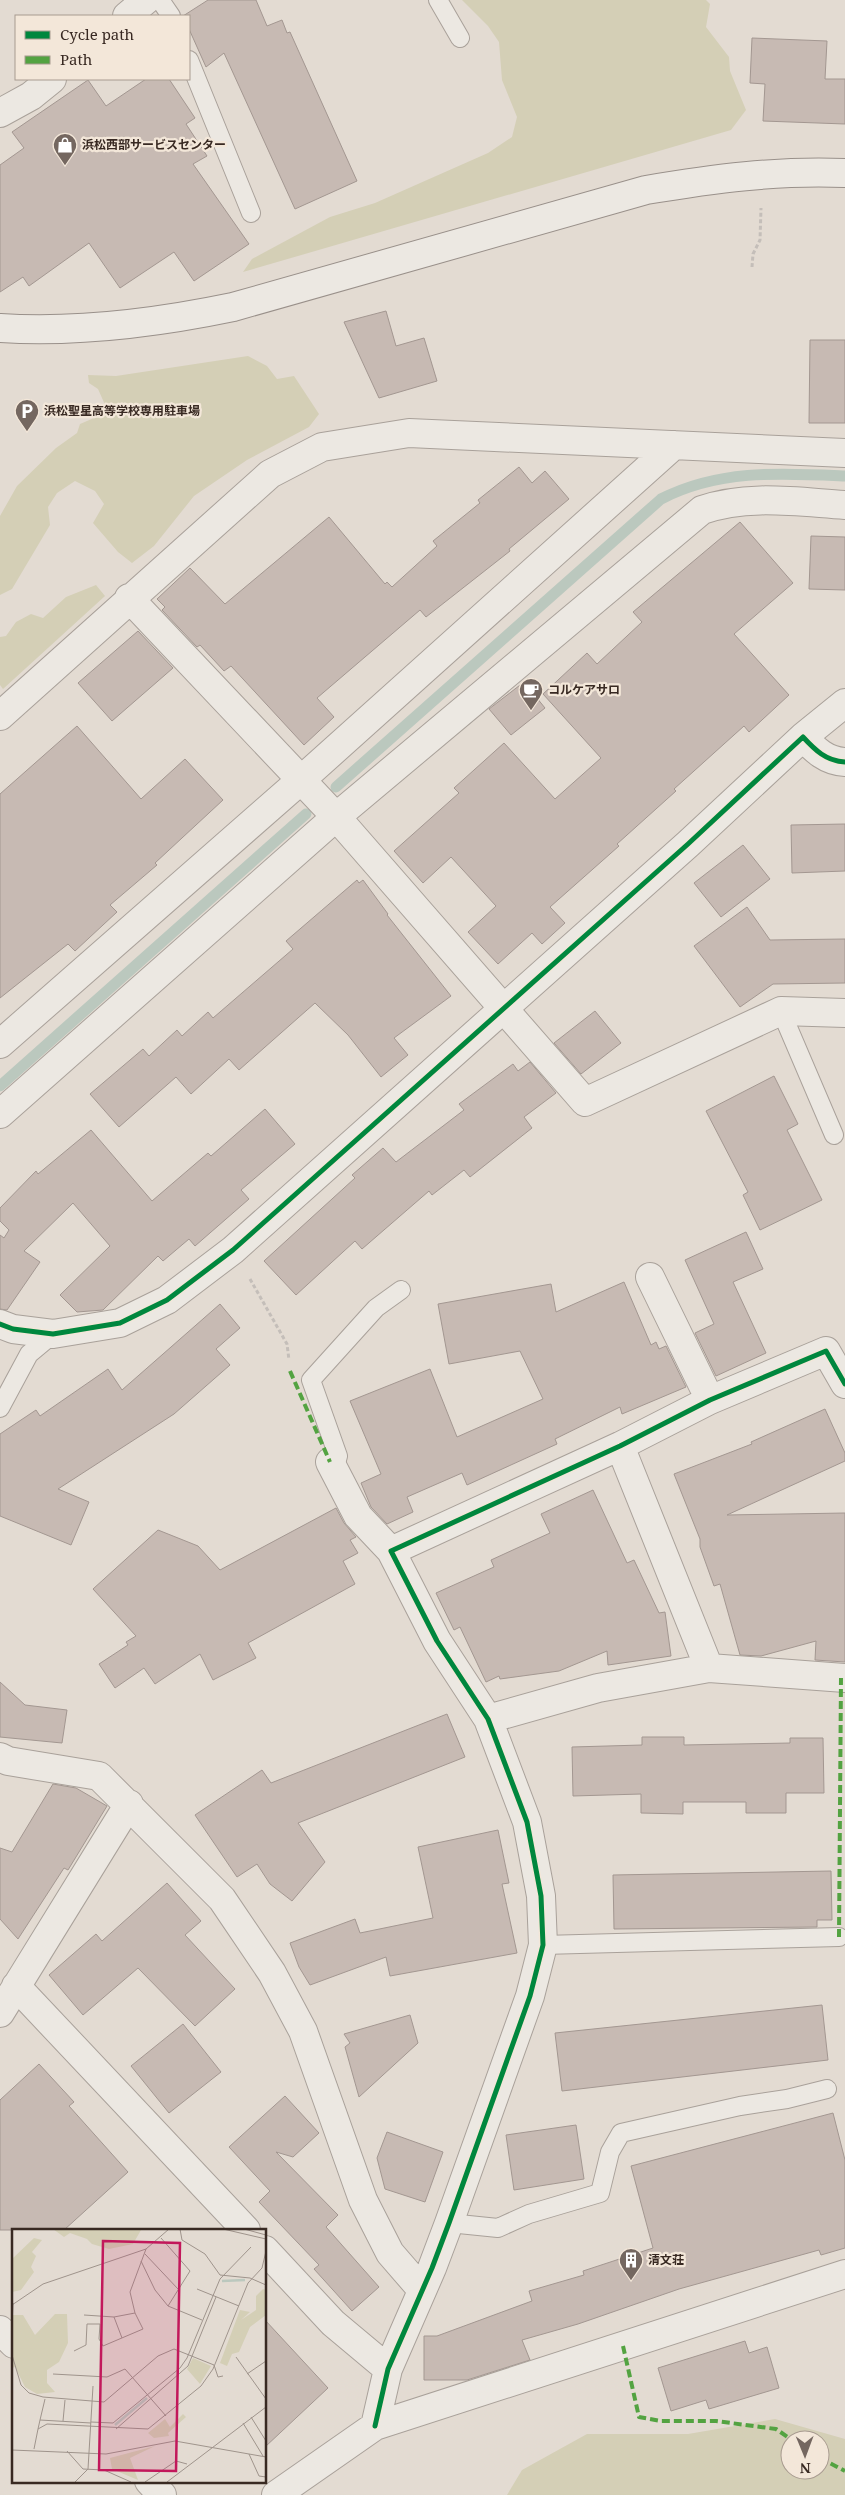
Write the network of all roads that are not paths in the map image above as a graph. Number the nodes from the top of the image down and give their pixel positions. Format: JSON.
{"nodes":[{"id":1,"x":146,"y":0,"type":"edge"},
{"id":2,"x":160,"y":0,"type":"edge"},
{"id":3,"x":438,"y":0,"type":"edge"},
{"id":4,"x":128,"y":15,"type":"edge"},
{"id":5,"x":170,"y":15,"type":"edge"},
{"id":6,"x":460,"y":38,"type":"dead end"},
{"id":7,"x":190,"y":62,"type":"edge"},
{"id":8,"x":51,"y":80,"type":"edge"},
{"id":9,"x":0,"y":113,"type":"edge"},
{"id":10,"x":845,"y":173,"type":"edge"},
{"id":11,"x":251,"y":213,"type":"dead end"},
{"id":12,"x":0,"y":328,"type":"edge"},
{"id":13,"x":674,"y":445,"type":"junction"},
{"id":14,"x":845,"y":453,"type":"edge"},
{"id":15,"x":845,"y":505,"type":"edge"},
{"id":16,"x":129,"y":598,"type":"junction"},
{"id":17,"x":845,"y":703,"type":"edge"},
{"id":18,"x":0,"y":716,"type":"edge"},
{"id":19,"x":803,"y":737,"type":"junction"},
{"id":20,"x":845,"y":762,"type":"edge"},
{"id":21,"x":301,"y":780,"type":"junction"},
{"id":22,"x":336,"y":817,"type":"junction"},
{"id":23,"x":505,"y":1008,"type":"junction"},
{"id":24,"x":781,"y":1011,"type":"junction"},
{"id":25,"x":845,"y":1013,"type":"edge"},
{"id":26,"x":0,"y":1044,"type":"edge"},
{"id":27,"x":0,"y":1114,"type":"edge"},
{"id":28,"x":834,"y":1134,"type":"dead end"},
{"id":29,"x":650,"y":1277,"type":"dead end"},
{"id":30,"x":401,"y":1290,"type":"dead end"},
{"id":31,"x":0,"y":1324,"type":"edge"},
{"id":32,"x":53,"y":1334,"type":"junction"},
{"id":33,"x":845,"y":1384,"type":"edge"},
{"id":34,"x":710,"y":1400,"type":"junction"},
{"id":35,"x":0,"y":1408,"type":"edge"},
{"id":36,"x":620,"y":1446,"type":"junction"},
{"id":37,"x":332,"y":1467,"type":"joint"},
{"id":38,"x":391,"y":1551,"type":"junction"},
{"id":39,"x":709,"y":1668,"type":"junction"},
{"id":40,"x":845,"y":1678,"type":"edge"},
{"id":41,"x":488,"y":1719,"type":"junction"},
{"id":42,"x":0,"y":1757,"type":"edge"},
{"id":43,"x":129,"y":1804,"type":"junction"},
{"id":44,"x":839,"y":1936,"type":"dead end"},
{"id":45,"x":542,"y":1945,"type":"junction"},
{"id":46,"x":16,"y":1986,"type":"junction"},
{"id":47,"x":0,"y":2013,"type":"edge"},
{"id":48,"x":827,"y":2089,"type":"dead end"},
{"id":49,"x":449,"y":2223,"type":"junction"},
{"id":50,"x":245,"y":2229,"type":"edge"},
{"id":51,"x":266,"y":2251,"type":"edge"},
{"id":52,"x":845,"y":2274,"type":"edge"},
{"id":53,"x":422,"y":2290,"type":"junction"},
{"id":54,"x":0,"y":2330,"type":"edge"},
{"id":55,"x":12,"y":2342,"type":"edge"},
{"id":56,"x":388,"y":2370,"type":"junction"},
{"id":57,"x":375,"y":2426,"type":"junction"},
{"id":58,"x":149,"y":2482,"type":"edge"},
{"id":59,"x":162,"y":2495,"type":"edge"},
{"id":60,"x":276,"y":2495,"type":"edge"}],
"edges":[{"from":1,"to":4,"type":"street"},
{"from":2,"to":5,"type":"lane"},
{"from":3,"to":6,"type":"lane"},
{"from":7,"to":11,"type":"lane"},
{"from":8,"to":9,"type":"street"},
{"from":10,"to":12,"type":"street"},
{"from":13,"to":14,"type":"street"},
{"from":13,"to":16,"type":"street"},
{"from":13,"to":21,"type":"street"},
{"from":15,"to":22,"type":"street"},
{"from":16,"to":18,"type":"street"},
{"from":16,"to":21,"type":"street"},
{"from":17,"to":19,"type":"street"},
{"from":19,"to":20,"type":"street"},
{"from":19,"to":23,"type":"street"},
{"from":21,"to":22,"type":"street"},
{"from":21,"to":26,"type":"street"},
{"from":22,"to":23,"type":"street"},
{"from":22,"to":27,"type":"street"},
{"from":23,"to":24,"type":"street"},
{"from":23,"to":32,"type":"street"},
{"from":24,"to":25,"type":"street"},
{"from":24,"to":28,"type":"lane"},
{"from":29,"to":34,"type":"street"},
{"from":30,"to":37,"type":"lane"},
{"from":31,"to":32,"type":"street"},
{"from":32,"to":35,"type":"lane"},
{"from":33,"to":34,"type":"street"},
{"from":34,"to":36,"type":"street"},
{"from":36,"to":38,"type":"street"},
{"from":36,"to":39,"type":"street"},
{"from":37,"to":38,"type":"street"},
{"from":38,"to":41,"type":"street"},
{"from":39,"to":40,"type":"street"},
{"from":39,"to":41,"type":"street"},
{"from":41,"to":45,"type":"street"},
{"from":42,"to":43,"type":"street"},
{"from":43,"to":46,"type":"street"},
{"from":43,"to":53,"type":"street"},
{"from":44,"to":45,"type":"lane"},
{"from":45,"to":49,"type":"street"},
{"from":46,"to":47,"type":"street"},
{"from":46,"to":50,"type":"street"},
{"from":48,"to":49,"type":"lane"},
{"from":49,"to":53,"type":"street"},
{"from":51,"to":56,"type":"street"},
{"from":52,"to":57,"type":"street"},
{"from":53,"to":56,"type":"street"},
{"from":54,"to":55,"type":"street"},
{"from":56,"to":57,"type":"street"},
{"from":57,"to":60,"type":"street"},
{"from":58,"to":59,"type":"street"}]}
